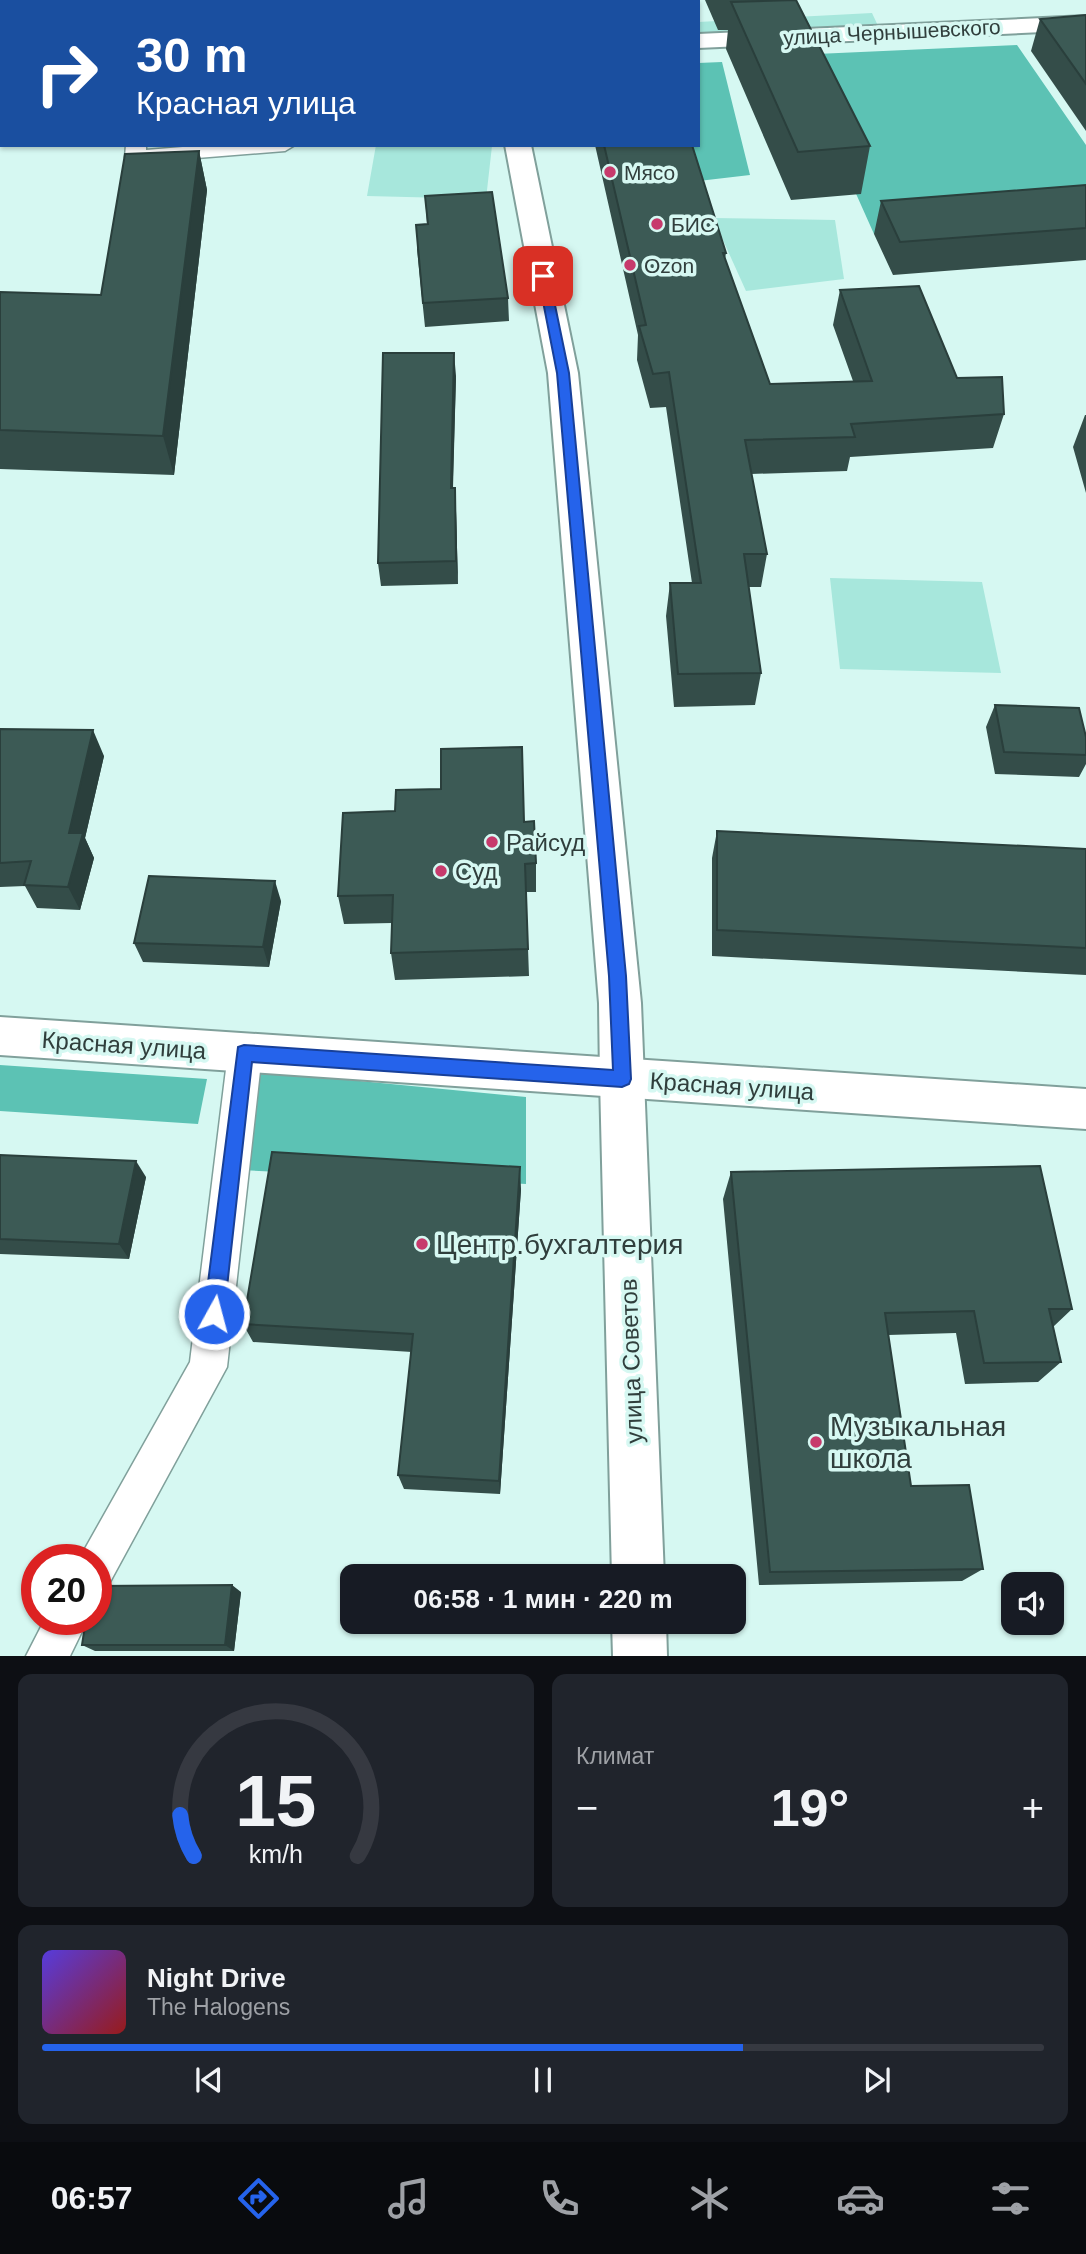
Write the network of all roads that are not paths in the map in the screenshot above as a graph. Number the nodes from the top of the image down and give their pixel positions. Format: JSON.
{"nodes":[{"id":1,"x":1086,"y":23,"type":"edge"},
{"id":2,"x":700,"y":41,"type":"edge"},
{"id":3,"x":136,"y":147,"type":"edge"},
{"id":4,"x":260,"y":147,"type":"edge"},
{"id":5,"x":518,"y":147,"type":"edge"},
{"id":6,"x":0,"y":1037,"type":"edge"},
{"id":7,"x":244,"y":1053,"type":"junction"},
{"id":8,"x":622,"y":1079,"type":"junction"},
{"id":9,"x":1086,"y":1109,"type":"edge"},
{"id":10,"x":109,"y":1544,"type":"edge"},
{"id":11,"x":638,"y":1564,"type":"edge"},
{"id":12,"x":639,"y":1634,"type":"edge"},
{"id":13,"x":59,"y":1635,"type":"edge"},
{"id":14,"x":47,"y":1656,"type":"edge"},
{"id":15,"x":640,"y":1656,"type":"edge"}],
"edges":[{"from":1,"to":2,"type":"street","name":"улица Чернышевского"},
{"from":3,"to":4,"type":"lane"},
{"from":5,"to":8,"type":"street","name":"улица Советов"},
{"from":6,"to":7,"type":"street","name":"Красная улица"},
{"from":7,"to":8,"type":"street","name":"Красная улица"},
{"from":7,"to":10,"type":"lane"},
{"from":8,"to":9,"type":"street","name":"Красная улица"},
{"from":8,"to":11,"type":"street","name":"улица Советов"},
{"from":12,"to":15,"type":"street"},
{"from":13,"to":14,"type":"lane"}]}
